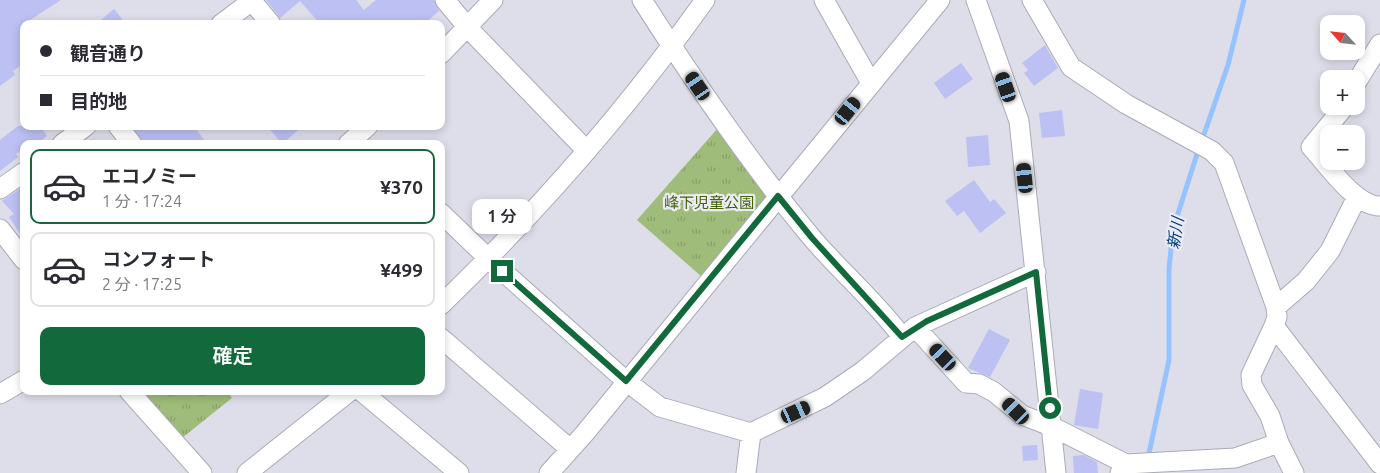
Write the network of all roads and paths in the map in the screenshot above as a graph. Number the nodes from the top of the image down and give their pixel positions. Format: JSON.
{"nodes":[{"id":1,"x":252,"y":0,"type":"edge"},
{"id":2,"x":445,"y":0,"type":"edge"},
{"id":3,"x":492,"y":0,"type":"edge"},
{"id":4,"x":642,"y":0,"type":"edge"},
{"id":5,"x":705,"y":0,"type":"edge"},
{"id":6,"x":824,"y":0,"type":"edge"},
{"id":7,"x":940,"y":0,"type":"edge"},
{"id":8,"x":976,"y":0,"type":"edge"},
{"id":9,"x":1032,"y":0,"type":"edge"},
{"id":10,"x":226,"y":20,"type":"edge"},
{"id":11,"x":267,"y":20,"type":"edge"},
{"id":12,"x":468,"y":28,"type":"junction"},
{"id":13,"x":1380,"y":44,"type":"edge"},
{"id":14,"x":671,"y":48,"type":"junction"},
{"id":15,"x":445,"y":50,"type":"edge"},
{"id":16,"x":1364,"y":70,"type":"edge"},
{"id":17,"x":871,"y":83,"type":"junction"},
{"id":18,"x":1337,"y":115,"type":"edge"},
{"id":19,"x":81,"y":130,"type":"edge"},
{"id":20,"x":121,"y":130,"type":"edge"},
{"id":21,"x":67,"y":140,"type":"edge"},
{"id":22,"x":129,"y":140,"type":"edge"},
{"id":23,"x":587,"y":151,"type":"junction"},
{"id":24,"x":20,"y":175,"type":"edge"},
{"id":25,"x":0,"y":189,"type":"edge"},
{"id":26,"x":778,"y":196,"type":"junction"},
{"id":27,"x":1357,"y":198,"type":"junction"},
{"id":28,"x":1380,"y":206,"type":"edge"},
{"id":29,"x":445,"y":217,"type":"edge"},
{"id":30,"x":0,"y":228,"type":"edge"},
{"id":31,"x":20,"y":255,"type":"edge"},
{"id":32,"x":489,"y":259,"type":"junction"},
{"id":33,"x":1036,"y":272,"type":"junction"},
{"id":34,"x":445,"y":301,"type":"edge"},
{"id":35,"x":1276,"y":307,"type":"junction"},
{"id":36,"x":1274,"y":326,"type":"junction"},
{"id":37,"x":909,"y":332,"type":"junction"},
{"id":38,"x":445,"y":341,"type":"edge"},
{"id":39,"x":626,"y":381,"type":"junction"},
{"id":40,"x":20,"y":382,"type":"edge"},
{"id":41,"x":0,"y":394,"type":"edge"},
{"id":42,"x":133,"y":395,"type":"edge"},
{"id":43,"x":345,"y":395,"type":"edge"},
{"id":44,"x":366,"y":395,"type":"edge"},
{"id":45,"x":1052,"y":427,"type":"junction"},
{"id":46,"x":751,"y":433,"type":"junction"},
{"id":47,"x":1279,"y":443,"type":"junction"},
{"id":48,"x":570,"y":450,"type":"junction"},
{"id":49,"x":1380,"y":464,"type":"edge"},
{"id":50,"x":1125,"y":467,"type":"edge"},
{"id":51,"x":1380,"y":470,"type":"edge"},
{"id":52,"x":202,"y":473,"type":"edge"},
{"id":53,"x":247,"y":473,"type":"edge"},
{"id":54,"x":459,"y":473,"type":"edge"},
{"id":55,"x":549,"y":473,"type":"edge"},
{"id":56,"x":746,"y":473,"type":"edge"},
{"id":57,"x":1056,"y":473,"type":"edge"},
{"id":58,"x":1294,"y":473,"type":"edge"},
{"id":59,"x":1373,"y":473,"type":"edge"}],
"edges":[{"from":1,"to":10,"type":"street"},
{"from":1,"to":11,"type":"street"},
{"from":2,"to":12,"type":"street"},
{"from":3,"to":12,"type":"street"},
{"from":4,"to":14,"type":"street"},
{"from":5,"to":14,"type":"street"},
{"from":6,"to":17,"type":"street"},
{"from":7,"to":17,"type":"street"},
{"from":8,"to":33,"type":"street"},
{"from":9,"to":35,"type":"street"},
{"from":12,"to":15,"type":"street"},
{"from":12,"to":23,"type":"street"},
{"from":13,"to":16,"type":"street"},
{"from":14,"to":23,"type":"street"},
{"from":14,"to":26,"type":"street"},
{"from":17,"to":26,"type":"street"},
{"from":18,"to":27,"type":"street"},
{"from":19,"to":21,"type":"street"},
{"from":20,"to":22,"type":"street"},
{"from":23,"to":32,"type":"street"},
{"from":24,"to":25,"type":"street"},
{"from":26,"to":37,"type":"street"},
{"from":26,"to":39,"type":"street"},
{"from":27,"to":28,"type":"street"},
{"from":27,"to":35,"type":"street"},
{"from":29,"to":32,"type":"street"},
{"from":30,"to":31,"type":"street"},
{"from":32,"to":34,"type":"street"},
{"from":32,"to":39,"type":"street"},
{"from":33,"to":37,"type":"street"},
{"from":33,"to":45,"type":"street"},
{"from":35,"to":36,"type":"street"},
{"from":36,"to":47,"type":"street"},
{"from":36,"to":49,"type":"street"},
{"from":37,"to":45,"type":"street"},
{"from":37,"to":46,"type":"street"},
{"from":38,"to":48,"type":"street"},
{"from":39,"to":46,"type":"street"},
{"from":39,"to":48,"type":"street"},
{"from":40,"to":41,"type":"street"},
{"from":42,"to":52,"type":"street"},
{"from":43,"to":53,"type":"street"},
{"from":44,"to":54,"type":"street"},
{"from":45,"to":50,"type":"street"},
{"from":45,"to":57,"type":"street"},
{"from":46,"to":56,"type":"street"},
{"from":47,"to":50,"type":"street"},
{"from":47,"to":58,"type":"street"},
{"from":48,"to":55,"type":"street"},
{"from":51,"to":59,"type":"street"}]}
